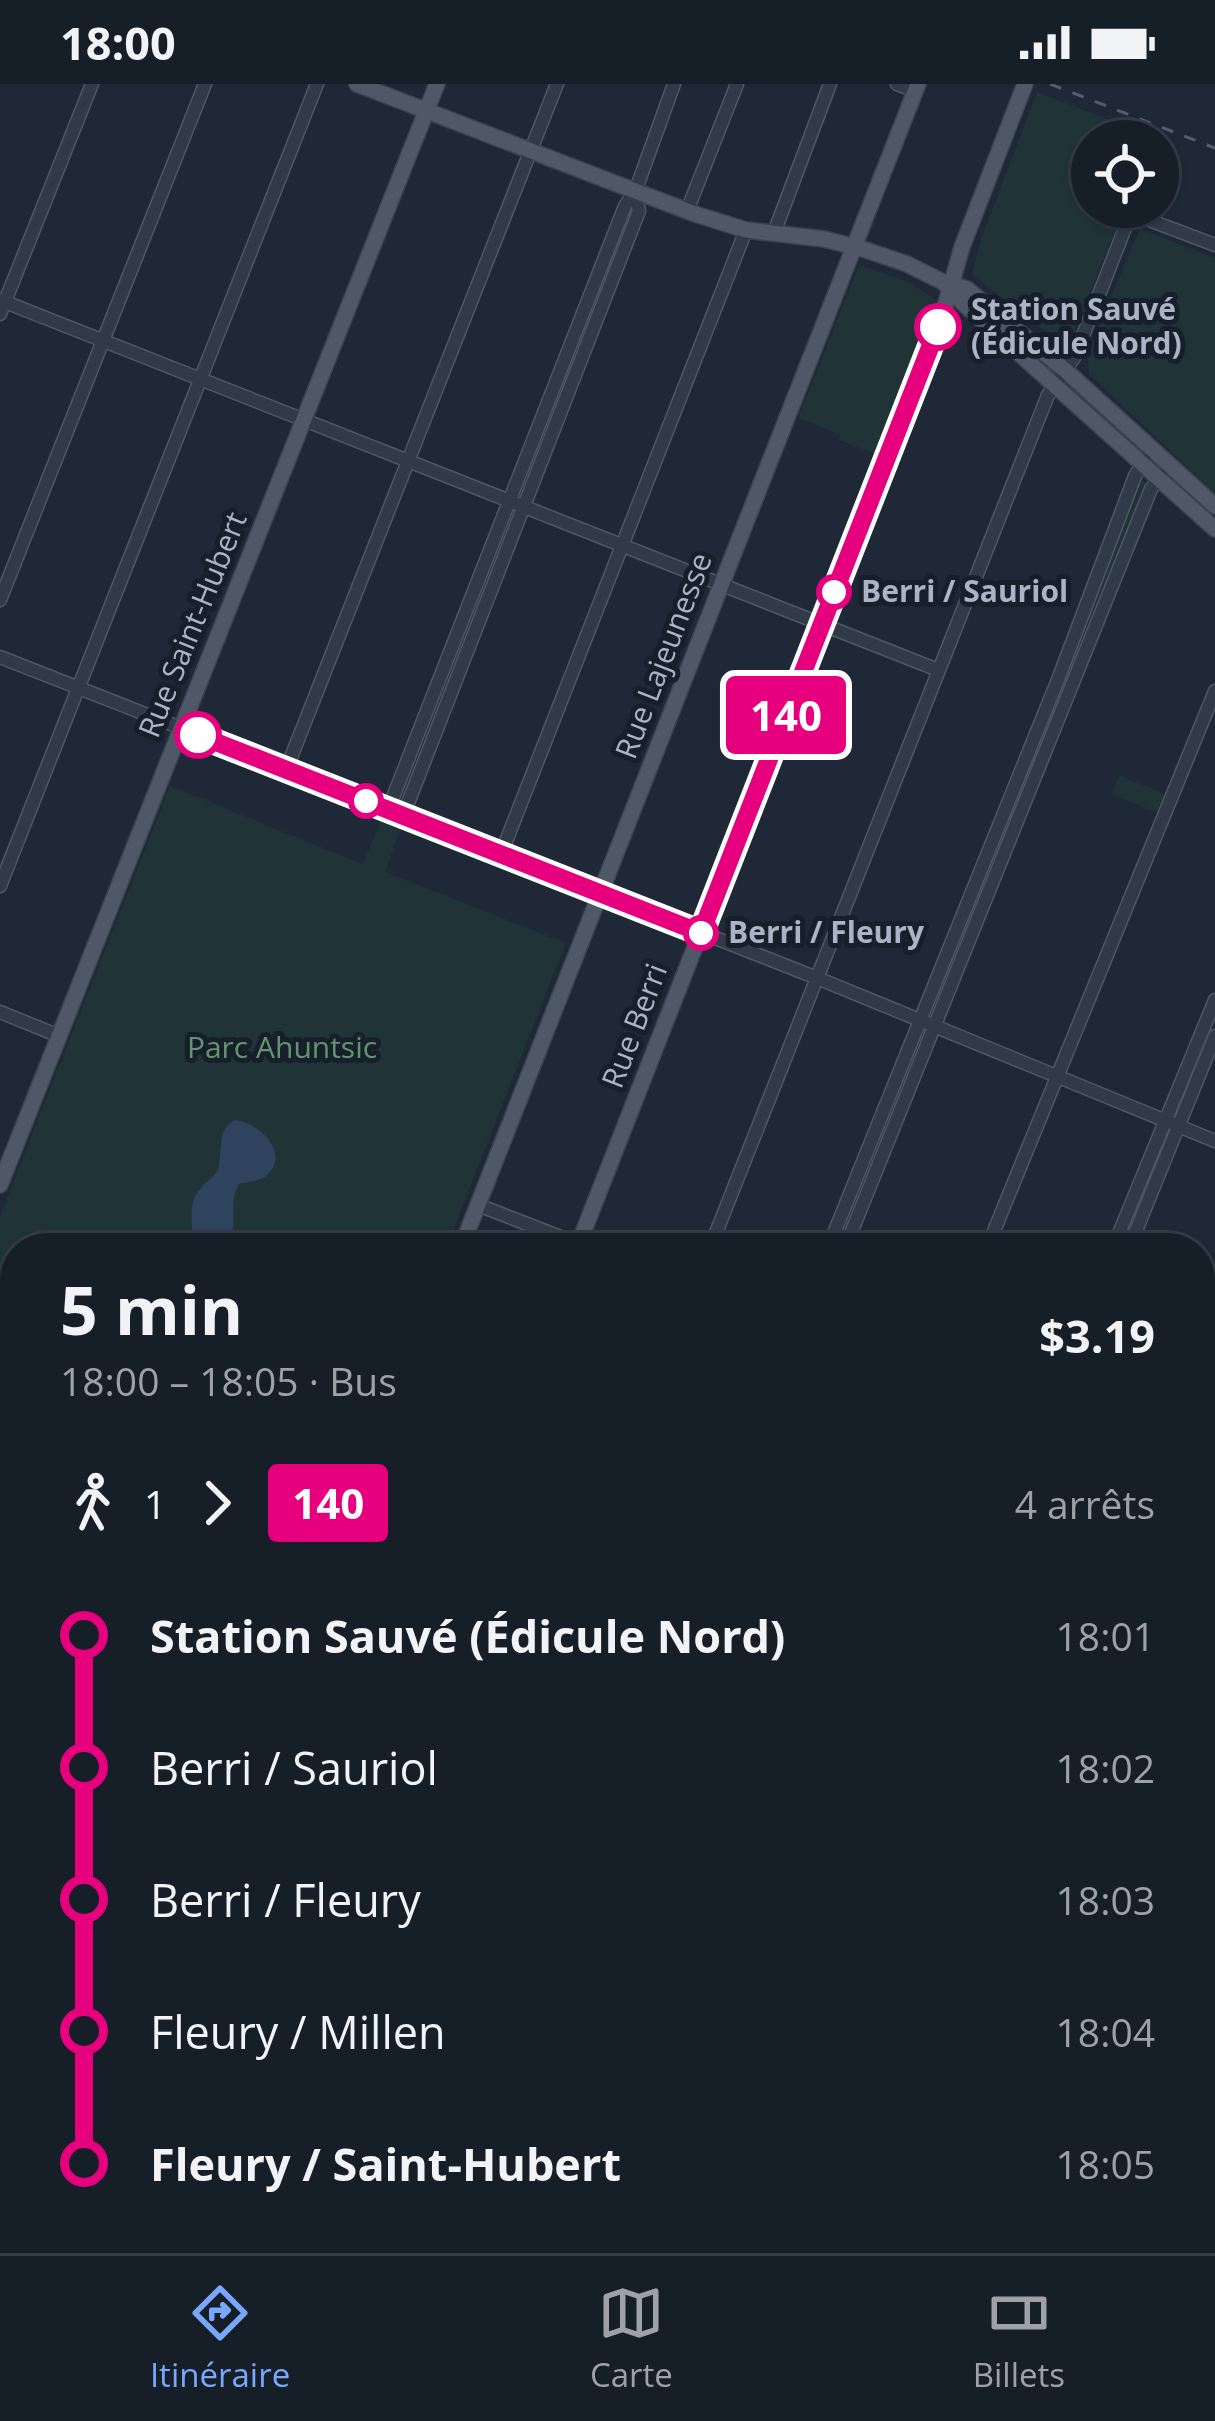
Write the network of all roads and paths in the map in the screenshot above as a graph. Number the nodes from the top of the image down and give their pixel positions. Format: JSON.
{"nodes":[{"id":1,"x":92,"y":84,"type":"edge"},
{"id":2,"x":205,"y":84,"type":"edge"},
{"id":3,"x":317,"y":84,"type":"edge"},
{"id":4,"x":357,"y":84,"type":"edge"},
{"id":5,"x":437,"y":84,"type":"edge"},
{"id":6,"x":557,"y":84,"type":"edge"},
{"id":7,"x":674,"y":84,"type":"edge"},
{"id":8,"x":737,"y":84,"type":"edge"},
{"id":9,"x":830,"y":84,"type":"edge"},
{"id":10,"x":897,"y":84,"type":"edge"},
{"id":11,"x":1025,"y":84,"type":"edge"},
{"id":12,"x":917,"y":88,"type":"edge"},
{"id":13,"x":426,"y":111,"type":"junction"},
{"id":14,"x":530,"y":152,"type":"junction"},
{"id":15,"x":635,"y":192,"type":"junction"},
{"id":16,"x":687,"y":211,"type":"junction"},
{"id":17,"x":746,"y":230,"type":"junction"},
{"id":18,"x":774,"y":233,"type":"junction"},
{"id":19,"x":1215,"y":245,"type":"edge"},
{"id":20,"x":855,"y":247,"type":"junction"},
{"id":21,"x":948,"y":285,"type":"junction"},
{"id":22,"x":2,"y":305,"type":"edge"},
{"id":23,"x":104,"y":341,"type":"junction"},
{"id":24,"x":1060,"y":377,"type":"junction"},
{"id":25,"x":201,"y":379,"type":"junction"},
{"id":26,"x":304,"y":421,"type":"junction"},
{"id":27,"x":1148,"y":457,"type":"junction"},
{"id":28,"x":409,"y":461,"type":"junction"},
{"id":29,"x":1164,"y":472,"type":"junction"},
{"id":30,"x":510,"y":501,"type":"junction"},
{"id":31,"x":1215,"y":506,"type":"edge"},
{"id":32,"x":524,"y":507,"type":"junction"},
{"id":33,"x":1215,"y":530,"type":"edge"},
{"id":34,"x":621,"y":546,"type":"junction"},
{"id":35,"x":722,"y":585,"type":"junction"},
{"id":36,"x":0,"y":600,"type":"edge"},
{"id":37,"x":822,"y":625,"type":"junction"},
{"id":38,"x":0,"y":657,"type":"edge"},
{"id":39,"x":938,"y":670,"type":"junction"},
{"id":40,"x":78,"y":688,"type":"junction"},
{"id":41,"x":1215,"y":691,"type":"edge"},
{"id":42,"x":181,"y":728,"type":"junction"},
{"id":43,"x":286,"y":770,"type":"junction"},
{"id":44,"x":388,"y":810,"type":"junction"},
{"id":45,"x":403,"y":815,"type":"junction"},
{"id":46,"x":501,"y":854,"type":"junction"},
{"id":47,"x":0,"y":886,"type":"edge"},
{"id":48,"x":600,"y":893,"type":"junction"},
{"id":49,"x":701,"y":933,"type":"junction"},
{"id":50,"x":817,"y":978,"type":"junction"},
{"id":51,"x":1215,"y":1000,"type":"edge"},
{"id":52,"x":0,"y":1012,"type":"edge"},
{"id":53,"x":921,"y":1020,"type":"junction"},
{"id":54,"x":935,"y":1025,"type":"junction"},
{"id":55,"x":59,"y":1036,"type":"junction"},
{"id":56,"x":1215,"y":1036,"type":"edge"},
{"id":57,"x":1058,"y":1077,"type":"junction"},
{"id":58,"x":1172,"y":1124,"type":"junction"},
{"id":59,"x":1215,"y":1141,"type":"edge"},
{"id":60,"x":0,"y":1185,"type":"edge"},
{"id":61,"x":478,"y":1205,"type":"junction"},
{"id":62,"x":467,"y":1233,"type":"edge"},
{"id":63,"x":547,"y":1233,"type":"edge"},
{"id":64,"x":587,"y":1233,"type":"edge"},
{"id":65,"x":716,"y":1233,"type":"edge"},
{"id":66,"x":834,"y":1233,"type":"edge"},
{"id":67,"x":851,"y":1233,"type":"edge"},
{"id":68,"x":993,"y":1233,"type":"edge"},
{"id":69,"x":1120,"y":1233,"type":"edge"},
{"id":70,"x":1134,"y":1233,"type":"edge"}],
"edges":[{"from":1,"to":22,"type":"street"},
{"from":2,"to":23,"type":"street"},
{"from":3,"to":25,"type":"street"},
{"from":4,"to":13,"type":"main road"},
{"from":5,"to":13,"type":"main road","name":"Rue Saint-Hubert"},
{"from":6,"to":14,"type":"street"},
{"from":7,"to":15,"type":"street"},
{"from":8,"to":16,"type":"street"},
{"from":9,"to":18,"type":"street"},
{"from":10,"to":12,"type":"street"},
{"from":11,"to":21,"type":"main road","name":"Rue Berri"},
{"from":12,"to":20,"type":"main road","name":"Rue Lajeunesse"},
{"from":13,"to":14,"type":"main road"},
{"from":13,"to":26,"type":"main road","name":"Rue Saint-Hubert"},
{"from":14,"to":15,"type":"main road"},
{"from":14,"to":28,"type":"street"},
{"from":15,"to":16,"type":"main road"},
{"from":15,"to":30,"type":"street"},
{"from":15,"to":32,"type":"street"},
{"from":16,"to":17,"type":"main road"},
{"from":17,"to":18,"type":"main road"},
{"from":17,"to":34,"type":"street"},
{"from":18,"to":20,"type":"main road"},
{"from":19,"to":24,"type":"street"},
{"from":20,"to":21,"type":"main road"},
{"from":20,"to":35,"type":"main road","name":"Rue Lajeunesse"},
{"from":21,"to":24,"type":"main road"},
{"from":21,"to":37,"type":"main road","name":"Rue Berri"},
{"from":22,"to":23,"type":"street"},
{"from":23,"to":25,"type":"street"},
{"from":23,"to":36,"type":"street"},
{"from":24,"to":27,"type":"main road"},
{"from":24,"to":39,"type":"street"},
{"from":25,"to":26,"type":"street"},
{"from":25,"to":40,"type":"street"},
{"from":26,"to":28,"type":"street"},
{"from":26,"to":42,"type":"main road","name":"Rue Saint-Hubert"},
{"from":27,"to":29,"type":"main road"},
{"from":27,"to":53,"type":"street"},
{"from":28,"to":30,"type":"street"},
{"from":28,"to":43,"type":"street"},
{"from":29,"to":31,"type":"main road"},
{"from":29,"to":33,"type":"main road"},
{"from":29,"to":54,"type":"street"},
{"from":30,"to":32,"type":"street"},
{"from":30,"to":44,"type":"street"},
{"from":32,"to":34,"type":"street"},
{"from":32,"to":45,"type":"street"},
{"from":34,"to":35,"type":"street"},
{"from":34,"to":46,"type":"street"},
{"from":35,"to":37,"type":"street"},
{"from":35,"to":48,"type":"main road","name":"Rue Lajeunesse"},
{"from":37,"to":39,"type":"street"},
{"from":37,"to":49,"type":"main road","name":"Rue Berri"},
{"from":38,"to":40,"type":"street"},
{"from":39,"to":50,"type":"street"},
{"from":40,"to":42,"type":"street"},
{"from":40,"to":47,"type":"street"},
{"from":41,"to":57,"type":"street"},
{"from":42,"to":43,"type":"street"},
{"from":42,"to":55,"type":"main road","name":"Rue Saint-Hubert"},
{"from":43,"to":44,"type":"street"},
{"from":44,"to":45,"type":"street"},
{"from":45,"to":46,"type":"street"},
{"from":46,"to":48,"type":"street"},
{"from":48,"to":49,"type":"street"},
{"from":48,"to":61,"type":"main road","name":"Rue Lajeunesse"},
{"from":49,"to":50,"type":"street"},
{"from":49,"to":64,"type":"main road","name":"Rue Berri"},
{"from":50,"to":53,"type":"street"},
{"from":50,"to":65,"type":"street"},
{"from":51,"to":58,"type":"street"},
{"from":52,"to":55,"type":"street"},
{"from":53,"to":54,"type":"street"},
{"from":53,"to":66,"type":"street"},
{"from":54,"to":57,"type":"street"},
{"from":54,"to":67,"type":"street"},
{"from":55,"to":60,"type":"main road","name":"Rue Saint-Hubert"},
{"from":56,"to":58,"type":"street"},
{"from":57,"to":58,"type":"street"},
{"from":57,"to":68,"type":"street"},
{"from":58,"to":59,"type":"street"},
{"from":58,"to":69,"type":"street"},
{"from":58,"to":70,"type":"street"},
{"from":61,"to":62,"type":"main road","name":"Rue Lajeunesse"},
{"from":61,"to":63,"type":"street"}]}
